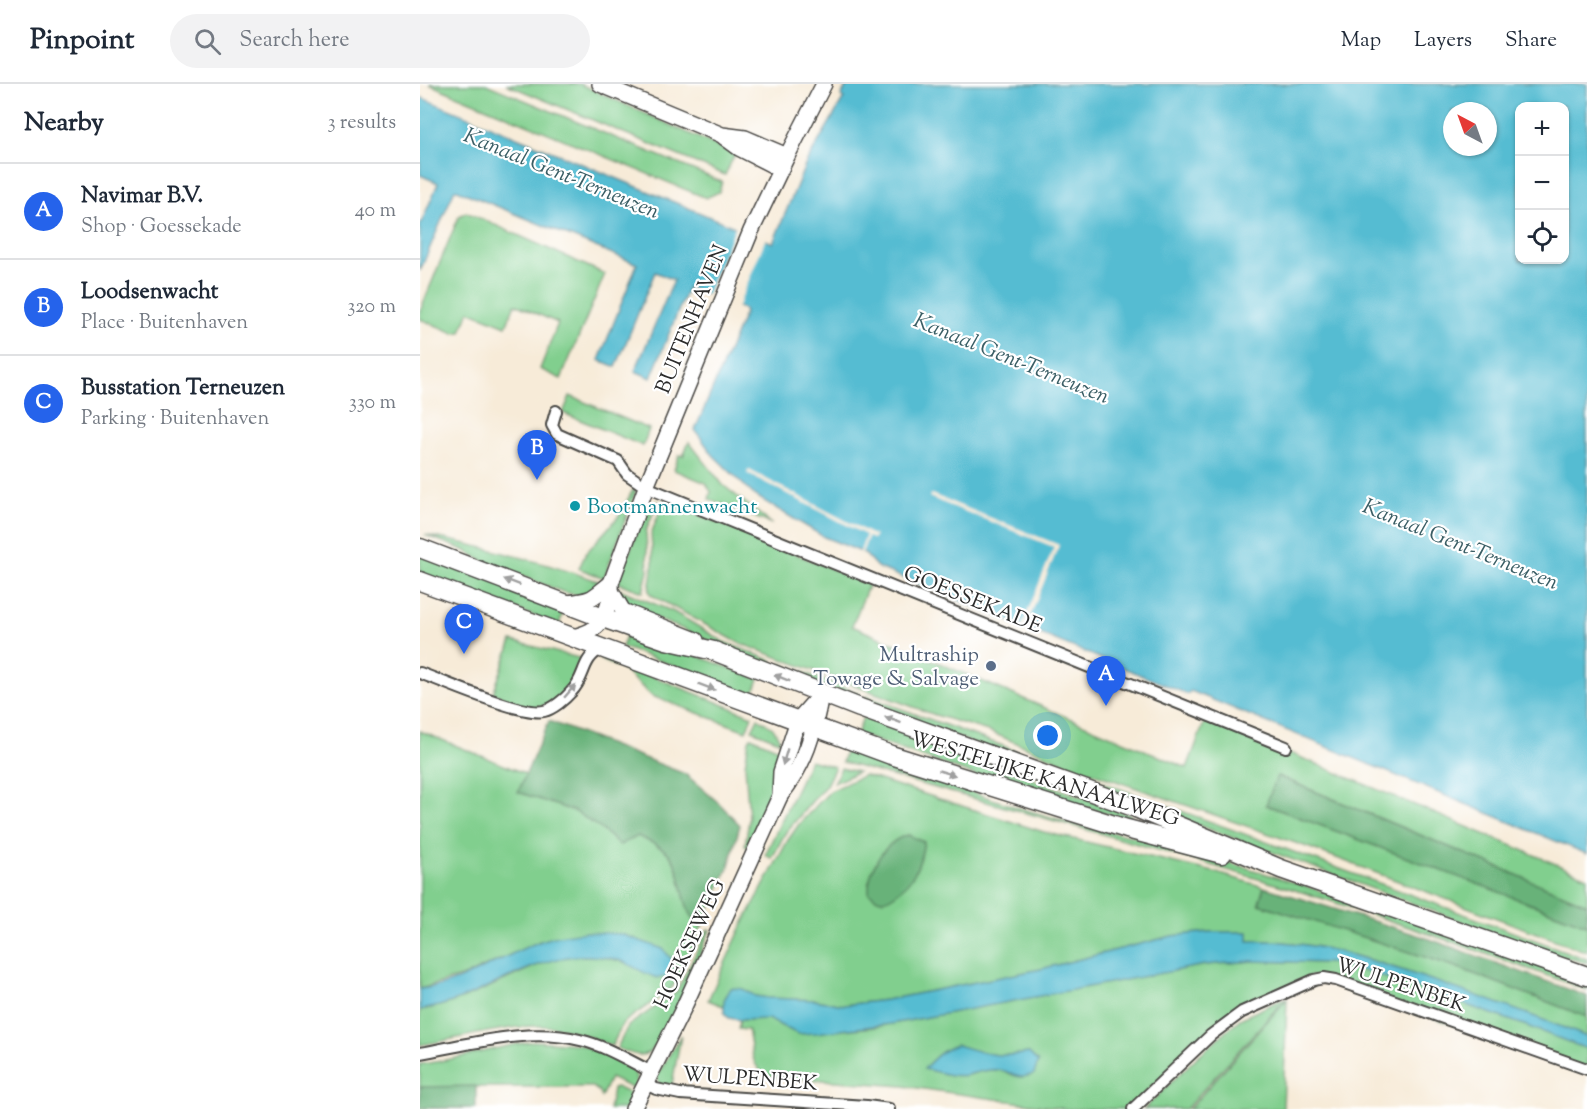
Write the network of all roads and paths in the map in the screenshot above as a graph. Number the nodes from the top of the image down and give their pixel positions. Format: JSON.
{"nodes":[{"id":1,"x":600,"y":84,"type":"edge"},
{"id":2,"x":824,"y":84,"type":"edge"},
{"id":3,"x":784,"y":162,"type":"junction"},
{"id":4,"x":556,"y":411,"type":"dead end"},
{"id":5,"x":646,"y":487,"type":"junction"},
{"id":6,"x":420,"y":548,"type":"edge"},
{"id":7,"x":420,"y":581,"type":"edge"},
{"id":8,"x":611,"y":587,"type":"junction"},
{"id":9,"x":567,"y":603,"type":"junction"},
{"id":10,"x":603,"y":618,"type":"junction"},
{"id":11,"x":574,"y":637,"type":"junction"},
{"id":12,"x":602,"y":648,"type":"junction"},
{"id":13,"x":714,"y":651,"type":"junction"},
{"id":14,"x":420,"y":673,"type":"edge"},
{"id":15,"x":821,"y":693,"type":"junction"},
{"id":16,"x":798,"y":720,"type":"junction"},
{"id":17,"x":815,"y":728,"type":"junction"},
{"id":18,"x":1286,"y":747,"type":"dead end"},
{"id":19,"x":780,"y":796,"type":"junction"},
{"id":20,"x":1281,"y":869,"type":"junction"},
{"id":21,"x":1587,"y":976,"type":"edge"},
{"id":22,"x":420,"y":1053,"type":"edge"},
{"id":23,"x":1587,"y":1069,"type":"edge"},
{"id":24,"x":649,"y":1078,"type":"junction"},
{"id":25,"x":633,"y":1109,"type":"edge"},
{"id":26,"x":889,"y":1109,"type":"edge"},
{"id":27,"x":1133,"y":1109,"type":"edge"}],
"edges":[{"from":1,"to":3,"type":"main road"},
{"from":2,"to":3,"type":"main road","name":"BUITENHAVEN"},
{"from":3,"to":5,"type":"main road","name":"BUITENHAVEN"},
{"from":4,"to":5,"type":"street"},
{"from":5,"to":8,"type":"main road","name":"BUITENHAVEN"},
{"from":5,"to":18,"type":"street","name":"GOESSEKADE"},
{"from":9,"to":6,"type":"main road","one_way":true},
{"from":7,"to":11,"type":"main road"},
{"from":8,"to":9,"type":"main road"},
{"from":8,"to":10,"type":"main road","name":"BUITENHAVEN"},
{"from":8,"to":13,"type":"main road"},
{"from":9,"to":10,"type":"main road"},
{"from":10,"to":11,"type":"main road"},
{"from":10,"to":13,"type":"main road"},
{"from":11,"to":12,"type":"main road"},
{"from":14,"to":12,"type":"street","one_way":true},
{"from":12,"to":16,"type":"main road","one_way":true},
{"from":15,"to":13,"type":"main road","one_way":true},
{"from":15,"to":16,"type":"main road","name":"HOEKSEWEG"},
{"from":15,"to":17,"type":"main road","name":"HOEKSEWEG"},
{"from":20,"to":15,"type":"main road","name":"WESTELIJKE KANAALWEG","one_way":true},
{"from":16,"to":17,"type":"main road","name":"WESTELIJKE KANAALWEG"},
{"from":16,"to":19,"type":"main road","name":"HOEKSEWEG","one_way":true},
{"from":17,"to":19,"type":"main road","name":"HOEKSEWEG"},
{"from":17,"to":20,"type":"main road","name":"WESTELIJKE KANAALWEG","one_way":true},
{"from":19,"to":24,"type":"main road","name":"HOEKSEWEG"},
{"from":20,"to":21,"type":"main road","name":"WESTELIJKE KANAALWEG"},
{"from":22,"to":24,"type":"street","name":"WULPENBEK"},
{"from":23,"to":27,"type":"street","name":"WULPENBEK"},
{"from":24,"to":25,"type":"main road","name":"HOEKSEWEG"},
{"from":24,"to":26,"type":"street","name":"WULPENBEK"}]}
